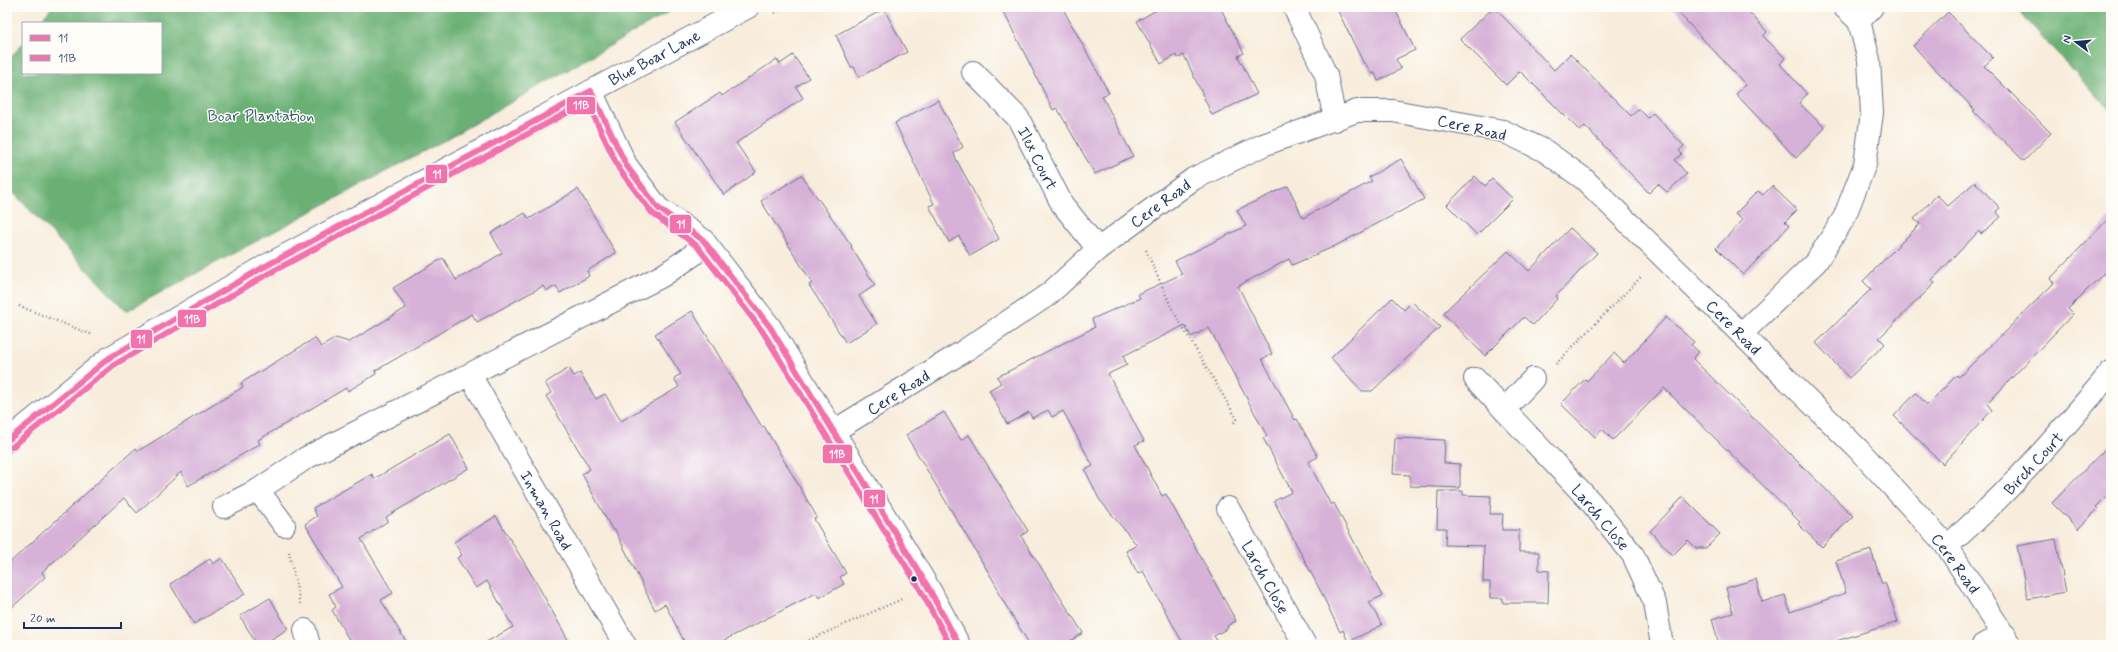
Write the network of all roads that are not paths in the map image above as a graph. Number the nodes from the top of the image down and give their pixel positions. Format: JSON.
{"nodes":[{"id":1,"x":748,"y":7,"type":"edge"},
{"id":2,"x":1294,"y":7,"type":"edge"},
{"id":3,"x":1858,"y":12,"type":"edge"},
{"id":4,"x":973,"y":72,"type":"dead end"},
{"id":5,"x":591,"y":91,"type":"junction"},
{"id":6,"x":1335,"y":120,"type":"junction"},
{"id":7,"x":703,"y":240,"type":"junction"},
{"id":8,"x":1098,"y":249,"type":"junction"},
{"id":9,"x":1741,"y":334,"type":"junction"},
{"id":10,"x":2111,"y":372,"type":"edge"},
{"id":11,"x":470,"y":375,"type":"junction"},
{"id":12,"x":1474,"y":379,"type":"dead end"},
{"id":13,"x":1533,"y":379,"type":"road end"},
{"id":14,"x":1504,"y":410,"type":"junction"},
{"id":15,"x":834,"y":431,"type":"junction"},
{"id":16,"x":7,"y":441,"type":"edge"},
{"id":17,"x":258,"y":490,"type":"junction"},
{"id":18,"x":224,"y":507,"type":"dead end"},
{"id":19,"x":1228,"y":508,"type":"dead end"},
{"id":20,"x":284,"y":525,"type":"road end"},
{"id":21,"x":1947,"y":546,"type":"junction"},
{"id":22,"x":2008,"y":640,"type":"edge"},
{"id":23,"x":625,"y":645,"type":"edge"},
{"id":24,"x":958,"y":645,"type":"edge"},
{"id":25,"x":1305,"y":645,"type":"edge"},
{"id":26,"x":1662,"y":645,"type":"edge"},
{"id":27,"x":1983,"y":645,"type":"edge"}],
"edges":[{"from":1,"to":5,"type":"street","name":"Blue Boar Lane"},
{"from":2,"to":6,"type":"street"},
{"from":3,"to":9,"type":"street"},
{"from":4,"to":8,"type":"street","name":"Ilex Court"},
{"from":5,"to":7,"type":"street"},
{"from":5,"to":16,"type":"street","name":"Blue Boar Lane"},
{"from":6,"to":8,"type":"street","name":"Cere Road"},
{"from":6,"to":9,"type":"street","name":"Cere Road"},
{"from":7,"to":11,"type":"street"},
{"from":7,"to":15,"type":"street"},
{"from":8,"to":15,"type":"street","name":"Cere Road"},
{"from":9,"to":21,"type":"street","name":"Cere Road"},
{"from":10,"to":21,"type":"street","name":"Birch Court"},
{"from":11,"to":17,"type":"street"},
{"from":11,"to":23,"type":"street","name":"Inman Road"},
{"from":12,"to":14,"type":"street","name":"Larch Close"},
{"from":13,"to":14,"type":"street"},
{"from":14,"to":26,"type":"street","name":"Larch Close"},
{"from":15,"to":24,"type":"street"},
{"from":17,"to":18,"type":"street"},
{"from":17,"to":20,"type":"street"},
{"from":19,"to":25,"type":"street","name":"Larch Close"},
{"from":21,"to":22,"type":"street","name":"Cere Road"},
{"from":22,"to":27,"type":"street"}]}
